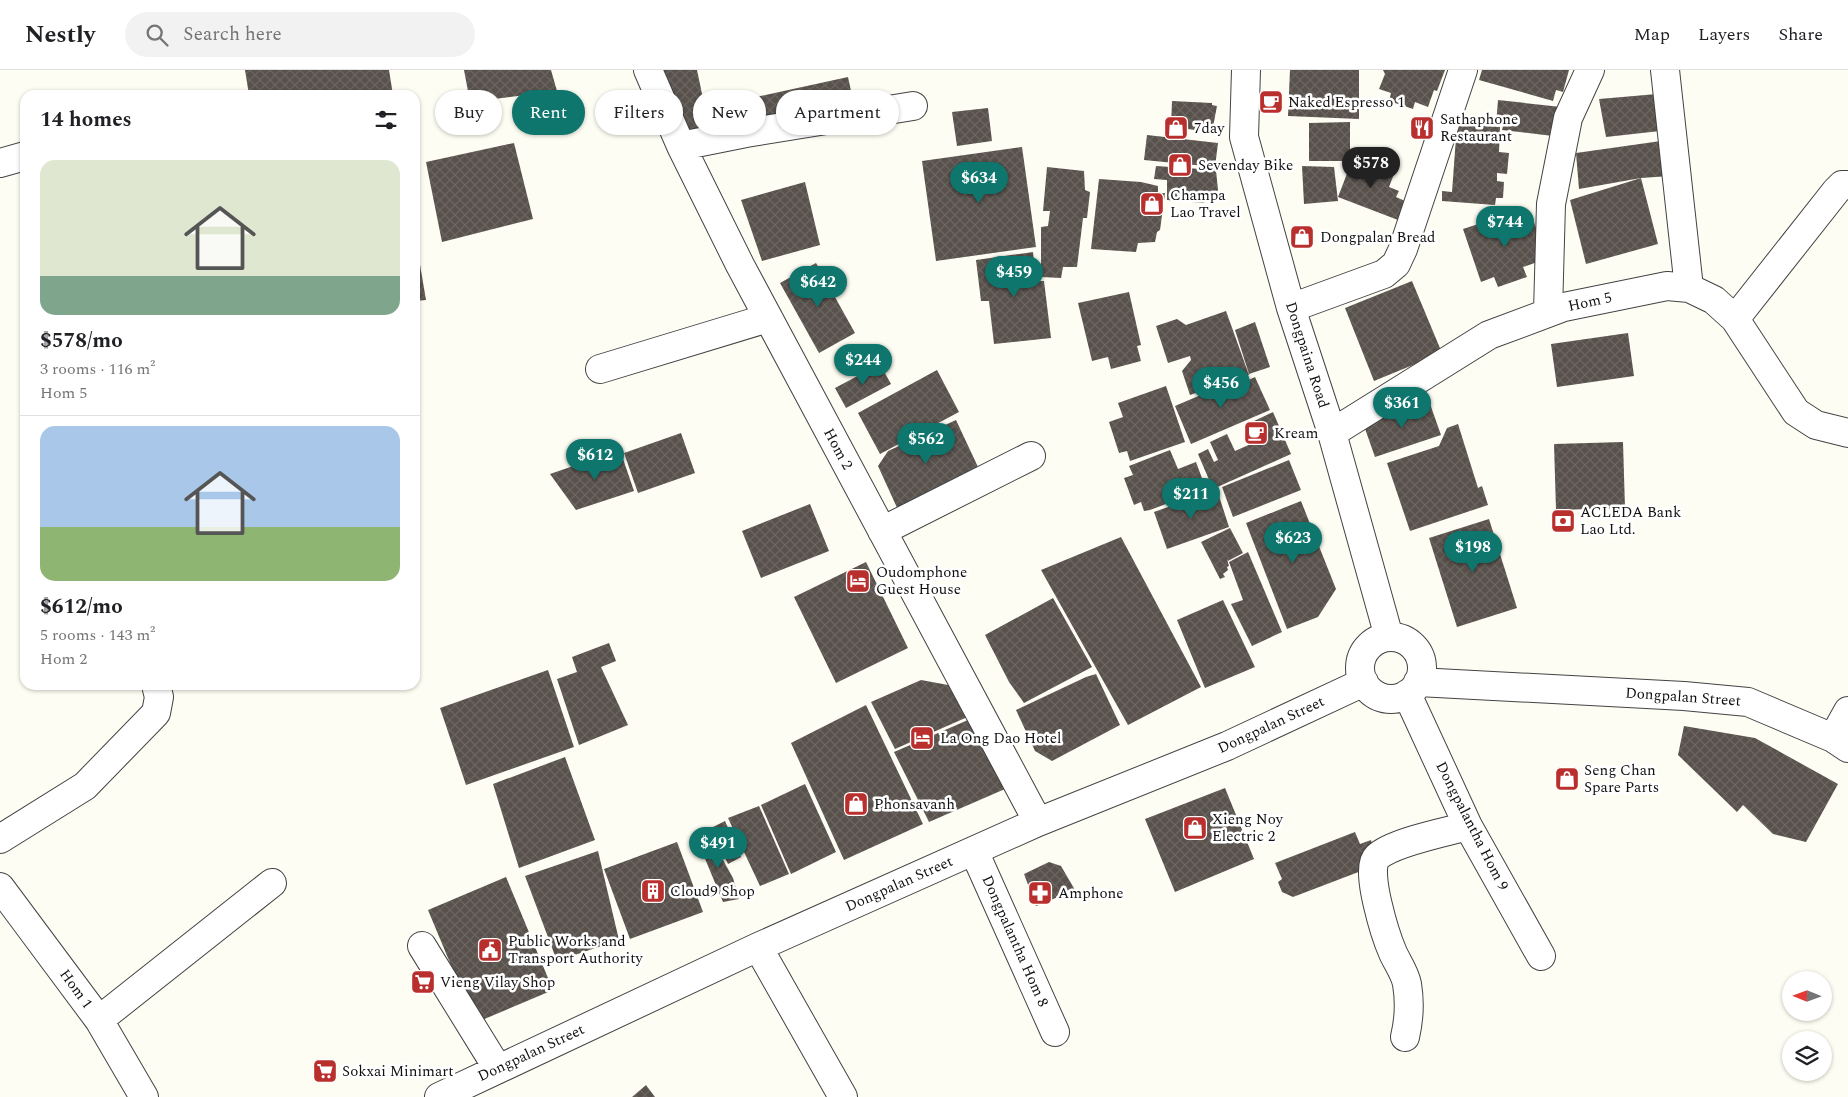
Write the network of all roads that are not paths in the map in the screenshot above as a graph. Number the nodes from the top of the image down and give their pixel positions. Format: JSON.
{"nodes":[{"id":1,"x":648,"y":70,"type":"edge"},
{"id":2,"x":1246,"y":70,"type":"edge"},
{"id":3,"x":1463,"y":70,"type":"edge"},
{"id":4,"x":1590,"y":70,"type":"edge"},
{"id":5,"x":1665,"y":70,"type":"edge"},
{"id":6,"x":913,"y":106,"type":"dead end"},
{"id":7,"x":681,"y":146,"type":"junction"},
{"id":8,"x":20,"y":157,"type":"edge"},
{"id":9,"x":0,"y":163,"type":"edge"},
{"id":10,"x":1848,"y":185,"type":"edge"},
{"id":11,"x":1689,"y":288,"type":"junction"},
{"id":12,"x":1291,"y":308,"type":"junction"},
{"id":13,"x":1548,"y":312,"type":"junction"},
{"id":14,"x":768,"y":318,"type":"junction"},
{"id":15,"x":1735,"y":319,"type":"junction"},
{"id":16,"x":600,"y":369,"type":"dead end"},
{"id":17,"x":1332,"y":433,"type":"junction"},
{"id":18,"x":1848,"y":433,"type":"edge"},
{"id":19,"x":1030,"y":456,"type":"dead end"},
{"id":20,"x":882,"y":531,"type":"junction"},
{"id":21,"x":1389,"y":637,"type":"junction"},
{"id":22,"x":1364,"y":682,"type":"junction"},
{"id":23,"x":1412,"y":688,"type":"junction"},
{"id":24,"x":157,"y":690,"type":"edge"},
{"id":25,"x":1848,"y":711,"type":"edge"},
{"id":26,"x":1841,"y":743,"type":"edge"},
{"id":27,"x":1038,"y":822,"type":"junction"},
{"id":28,"x":1468,"y":826,"type":"junction"},
{"id":29,"x":0,"y":839,"type":"edge"},
{"id":30,"x":974,"y":851,"type":"junction"},
{"id":31,"x":272,"y":883,"type":"dead end"},
{"id":32,"x":0,"y":887,"type":"edge"},
{"id":33,"x":422,"y":946,"type":"dead end"},
{"id":34,"x":758,"y":947,"type":"junction"},
{"id":35,"x":1541,"y":956,"type":"dead end"},
{"id":36,"x":99,"y":1020,"type":"junction"},
{"id":37,"x":1055,"y":1032,"type":"dead end"},
{"id":38,"x":1405,"y":1037,"type":"dead end"},
{"id":39,"x":498,"y":1069,"type":"junction"},
{"id":40,"x":450,"y":1095,"type":"edge"},
{"id":41,"x":144,"y":1097,"type":"edge"},
{"id":42,"x":843,"y":1097,"type":"edge"}],
"edges":[{"from":1,"to":7,"type":"street","name":"Hom 2"},
{"from":2,"to":12,"type":"street","name":"Dongpaina Road"},
{"from":3,"to":12,"type":"street"},
{"from":4,"to":13,"type":"street"},
{"from":5,"to":11,"type":"street"},
{"from":6,"to":7,"type":"street"},
{"from":7,"to":14,"type":"street","name":"Hom 2"},
{"from":8,"to":9,"type":"street"},
{"from":10,"to":15,"type":"street"},
{"from":11,"to":13,"type":"street","name":"Hom 5"},
{"from":11,"to":15,"type":"street","name":"Hom 5"},
{"from":12,"to":17,"type":"street","name":"Dongpaina Road"},
{"from":13,"to":17,"type":"street","name":"Hom 5"},
{"from":14,"to":16,"type":"street"},
{"from":14,"to":20,"type":"street","name":"Hom 2"},
{"from":15,"to":18,"type":"street","name":"Hom 5"},
{"from":17,"to":21,"type":"street","name":"Dongpaina Road"},
{"from":19,"to":20,"type":"street"},
{"from":20,"to":27,"type":"street","name":"Hom 2"},
{"from":21,"to":22,"type":"street"},
{"from":21,"to":23,"type":"street"},
{"from":22,"to":23,"type":"street"},
{"from":22,"to":27,"type":"street","name":"Dongpalan Street"},
{"from":23,"to":26,"type":"street","name":"Dongpalan Street"},
{"from":23,"to":28,"type":"street","name":"Dongpalantha Hom 9"},
{"from":24,"to":29,"type":"street"},
{"from":25,"to":26,"type":"street"},
{"from":27,"to":30,"type":"street","name":"Dongpalan Street"},
{"from":28,"to":35,"type":"street","name":"Dongpalantha Hom 9"},
{"from":28,"to":38,"type":"street"},
{"from":30,"to":34,"type":"street","name":"Dongpalan Street"},
{"from":30,"to":37,"type":"street","name":"Dongpalantha Hom 8"},
{"from":31,"to":36,"type":"street"},
{"from":32,"to":36,"type":"street","name":"Hom 1"},
{"from":33,"to":39,"type":"street"},
{"from":34,"to":39,"type":"street","name":"Dongpalan Street"},
{"from":34,"to":42,"type":"street"},
{"from":36,"to":41,"type":"street","name":"Hom 1"},
{"from":39,"to":40,"type":"street","name":"Dongpalan Street"}]}
